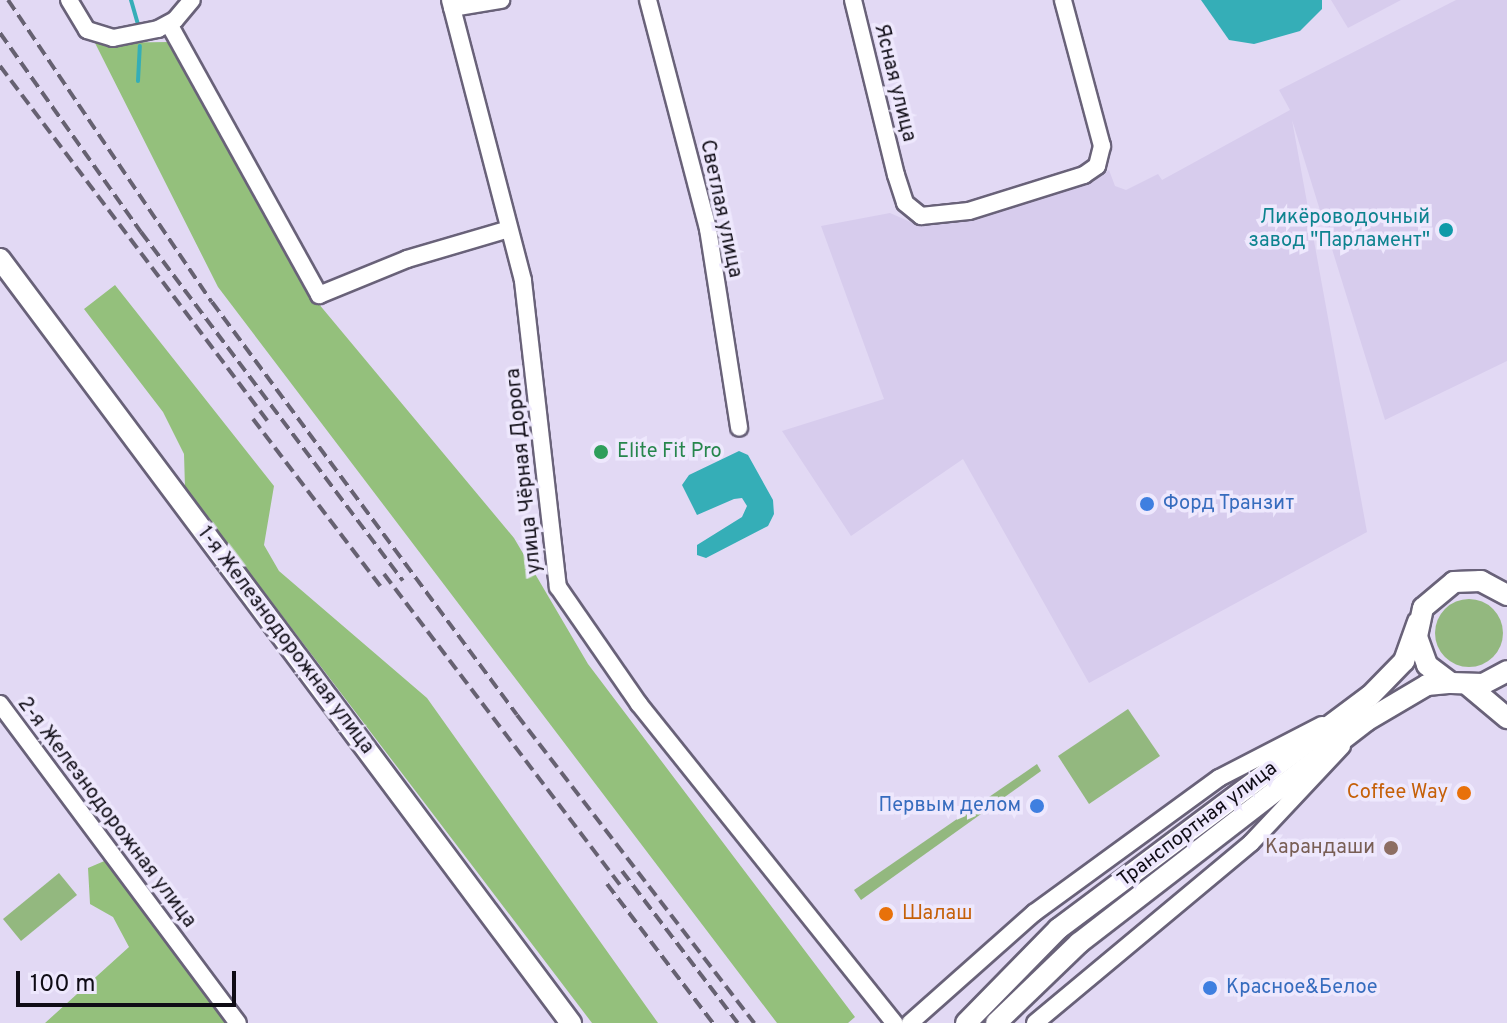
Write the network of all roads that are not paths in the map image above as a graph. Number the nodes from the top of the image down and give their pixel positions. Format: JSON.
{"nodes":[{"id":1,"x":69,"y":0,"type":"edge"},
{"id":2,"x":192,"y":0,"type":"edge"},
{"id":3,"x":501,"y":0,"type":"edge"},
{"id":4,"x":648,"y":0,"type":"edge"},
{"id":5,"x":853,"y":0,"type":"edge"},
{"id":6,"x":1063,"y":0,"type":"edge"},
{"id":7,"x":451,"y":4,"type":"edge"},
{"id":8,"x":169,"y":24,"type":"junction"},
{"id":9,"x":509,"y":229,"type":"junction"},
{"id":10,"x":0,"y":259,"type":"edge"},
{"id":11,"x":739,"y":428,"type":"dead end"},
{"id":12,"x":1503,"y":588,"type":"edge"},
{"id":13,"x":1418,"y":622,"type":"junction"},
{"id":14,"x":1507,"y":671,"type":"edge"},
{"id":15,"x":1460,"y":684,"type":"junction"},
{"id":16,"x":0,"y":704,"type":"edge"},
{"id":17,"x":1507,"y":718,"type":"edge"},
{"id":18,"x":1351,"y":722,"type":"junction"},
{"id":19,"x":238,"y":1023,"type":"edge"},
{"id":20,"x":571,"y":1023,"type":"edge"},
{"id":21,"x":895,"y":1023,"type":"edge"},
{"id":22,"x":910,"y":1023,"type":"edge"},
{"id":23,"x":966,"y":1023,"type":"edge"},
{"id":24,"x":996,"y":1023,"type":"edge"},
{"id":25,"x":1035,"y":1023,"type":"edge"}],
"edges":[{"from":1,"to":8,"type":"street"},
{"from":2,"to":8,"type":"street"},
{"from":3,"to":7,"type":"street"},
{"from":4,"to":11,"type":"street","name":"Светлая улица"},
{"from":5,"to":6,"type":"street","name":"Ясная улица"},
{"from":7,"to":9,"type":"street","name":"улица Чёрная Дорога"},
{"from":8,"to":9,"type":"street"},
{"from":9,"to":21,"type":"street","name":"улица Чёрная Дорога"},
{"from":10,"to":20,"type":"street","name":"1-я Железнодорожная улица"},
{"from":12,"to":13,"type":"street","name":"Транспортная улица"},
{"from":13,"to":15,"type":"street"},
{"from":13,"to":18,"type":"street","name":"Транспортная улица"},
{"from":14,"to":15,"type":"street","name":"Транспортная улица"},
{"from":15,"to":17,"type":"street"},
{"from":15,"to":18,"type":"street","name":"Транспортная улица"},
{"from":16,"to":19,"type":"street","name":"2-я Железнодорожная улица"},
{"from":18,"to":22,"type":"street"},
{"from":18,"to":23,"type":"street","name":"Транспортная улица"},
{"from":18,"to":24,"type":"street","name":"Транспортная улица"},
{"from":18,"to":25,"type":"street"}]}
